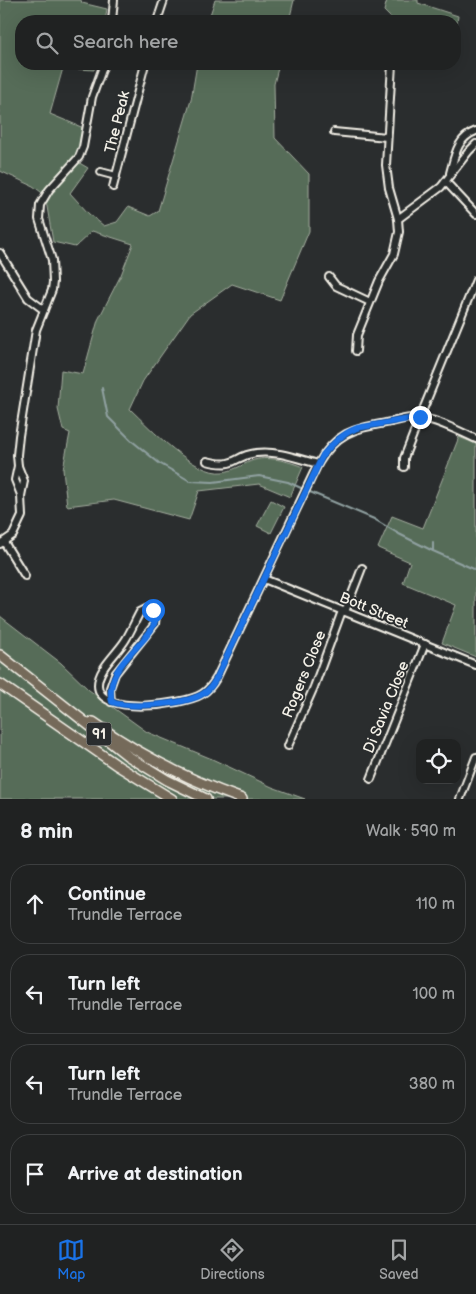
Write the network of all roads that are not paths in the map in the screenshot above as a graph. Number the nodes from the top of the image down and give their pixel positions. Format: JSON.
{"nodes":[{"id":1,"x":114,"y":0,"type":"edge"},
{"id":2,"x":164,"y":0,"type":"edge"},
{"id":3,"x":113,"y":15,"type":"edge"},
{"id":4,"x":159,"y":15,"type":"edge"},
{"id":5,"x":102,"y":70,"type":"edge"},
{"id":6,"x":143,"y":70,"type":"edge"},
{"id":7,"x":392,"y":70,"type":"edge"},
{"id":8,"x":476,"y":131,"type":"edge"},
{"id":9,"x":334,"y":132,"type":"dead end"},
{"id":10,"x":387,"y":137,"type":"junction"},
{"id":11,"x":476,"y":144,"type":"edge"},
{"id":12,"x":101,"y":172,"type":"dead end"},
{"id":13,"x":116,"y":176,"type":"junction"},
{"id":14,"x":448,"y":179,"type":"junction"},
{"id":15,"x":113,"y":187,"type":"dead end"},
{"id":16,"x":476,"y":214,"type":"edge"},
{"id":17,"x":398,"y":219,"type":"junction"},
{"id":18,"x":0,"y":254,"type":"edge"},
{"id":19,"x":328,"y":277,"type":"dead end"},
{"id":20,"x":476,"y":280,"type":"edge"},
{"id":21,"x":370,"y":302,"type":"junction"},
{"id":22,"x":44,"y":310,"type":"junction"},
{"id":23,"x":356,"y":350,"type":"dead end"},
{"id":24,"x":420,"y":417,"type":"junction"},
{"id":25,"x":476,"y":439,"type":"edge"},
{"id":26,"x":207,"y":461,"type":"dead end"},
{"id":27,"x":318,"y":464,"type":"junction"},
{"id":28,"x":404,"y":468,"type":"dead end"},
{"id":29,"x":2,"y":543,"type":"edge"},
{"id":30,"x":362,"y":568,"type":"dead end"},
{"id":31,"x":25,"y":576,"type":"dead end"},
{"id":32,"x":264,"y":579,"type":"junction"},
{"id":33,"x":344,"y":612,"type":"junction"},
{"id":34,"x":425,"y":644,"type":"junction"},
{"id":35,"x":0,"y":655,"type":"edge"},
{"id":36,"x":476,"y":665,"type":"edge"},
{"id":37,"x":0,"y":684,"type":"edge"},
{"id":38,"x":55,"y":698,"type":"junction"},
{"id":39,"x":112,"y":702,"type":"junction"},
{"id":40,"x":288,"y":746,"type":"dead end"},
{"id":41,"x":476,"y":758,"type":"edge"},
{"id":42,"x":371,"y":779,"type":"dead end"},
{"id":43,"x":172,"y":799,"type":"edge"},
{"id":44,"x":206,"y":799,"type":"edge"},
{"id":45,"x":242,"y":799,"type":"edge"},
{"id":46,"x":460,"y":799,"type":"edge"}],
"edges":[{"from":1,"to":3,"type":"street"},
{"from":2,"to":4,"type":"street"},
{"from":5,"to":22,"type":"street"},
{"from":6,"to":13,"type":"street","name":"The Peak"},
{"from":7,"to":10,"type":"street"},
{"from":8,"to":14,"type":"street"},
{"from":9,"to":10,"type":"street"},
{"from":10,"to":17,"type":"street"},
{"from":11,"to":14,"type":"street"},
{"from":12,"to":13,"type":"street"},
{"from":13,"to":15,"type":"street","name":"The Peak"},
{"from":14,"to":16,"type":"street"},
{"from":14,"to":17,"type":"street"},
{"from":17,"to":21,"type":"street"},
{"from":18,"to":22,"type":"street"},
{"from":19,"to":21,"type":"street"},
{"from":20,"to":24,"type":"street"},
{"from":21,"to":23,"type":"street"},
{"from":22,"to":29,"type":"street"},
{"from":24,"to":25,"type":"street"},
{"from":24,"to":27,"type":"street"},
{"from":24,"to":28,"type":"street"},
{"from":26,"to":27,"type":"street"},
{"from":27,"to":32,"type":"street"},
{"from":29,"to":31,"type":"street"},
{"from":30,"to":33,"type":"street","name":"Rogers Close"},
{"from":32,"to":33,"type":"street","name":"Bott Street"},
{"from":32,"to":39,"type":"street"},
{"from":33,"to":34,"type":"street","name":"Bott Street"},
{"from":33,"to":40,"type":"street","name":"Rogers Close"},
{"from":34,"to":36,"type":"street","name":"Bott Street"},
{"from":34,"to":42,"type":"street","name":"Di Savia Close"},
{"from":35,"to":38,"type":"main road","number":"91"},
{"from":37,"to":43,"type":"main road","number":"91"},
{"from":38,"to":44,"type":"main road","number":"91"},
{"from":38,"to":45,"type":"main road"},
{"from":39,"to":39,"type":"street"},
{"from":41,"to":46,"type":"street"}]}
